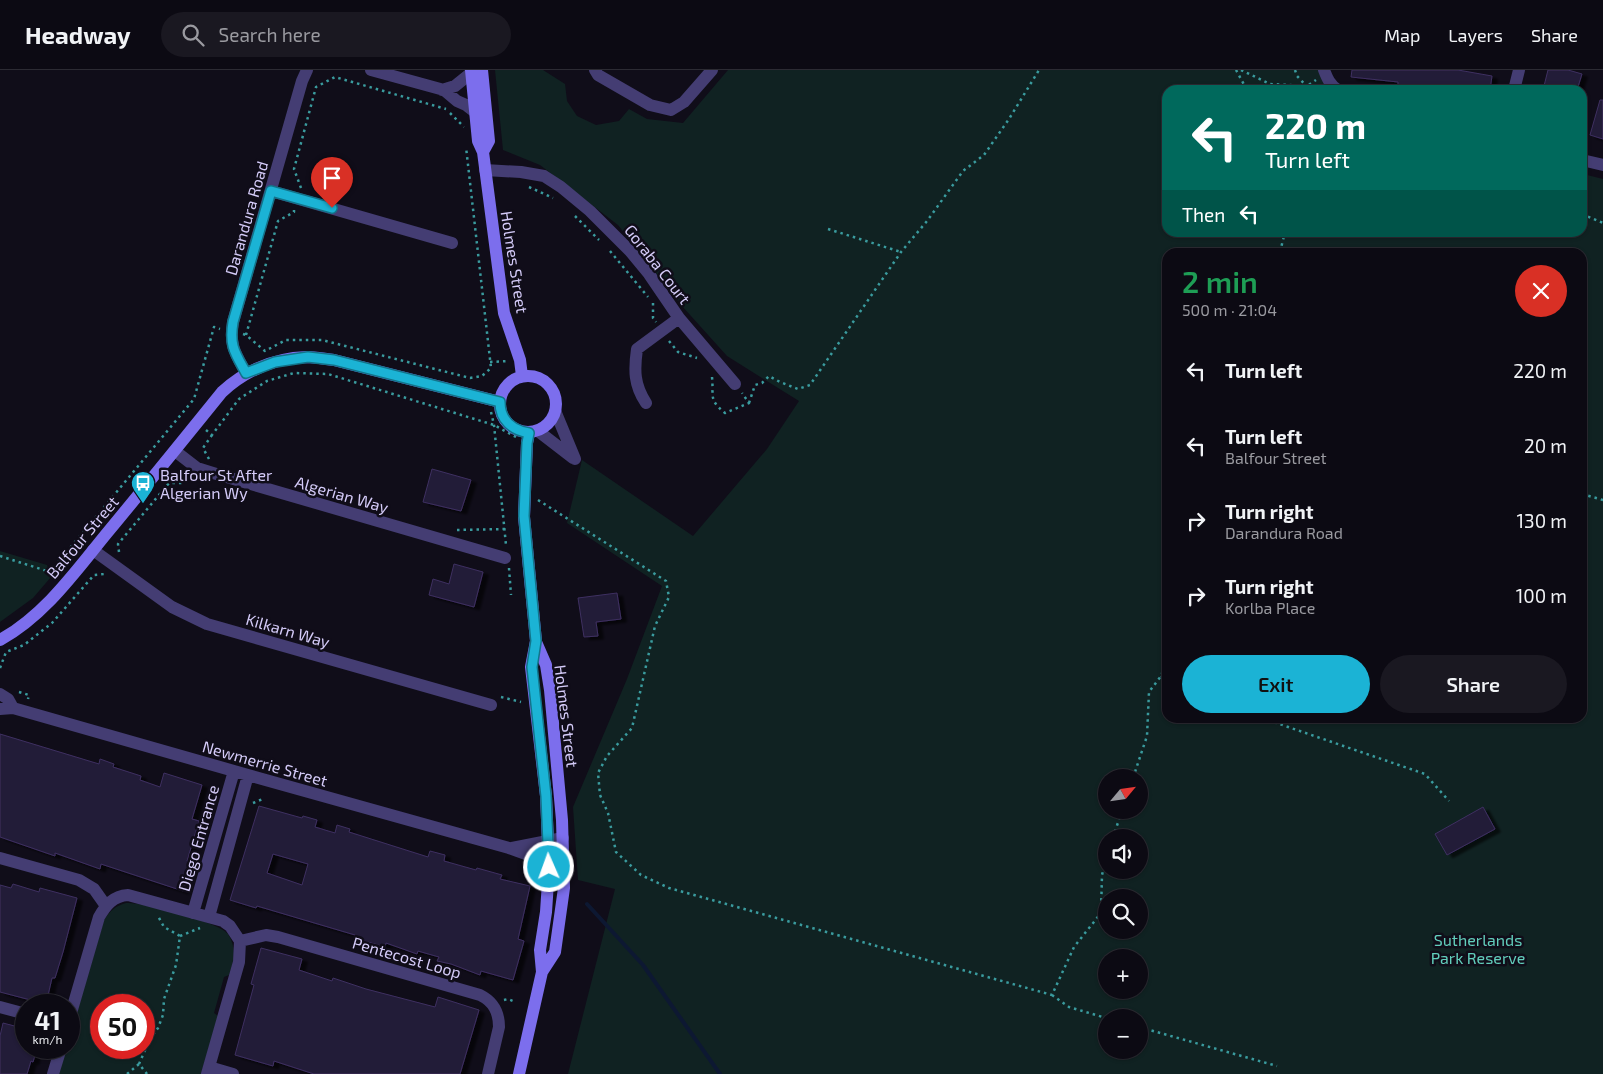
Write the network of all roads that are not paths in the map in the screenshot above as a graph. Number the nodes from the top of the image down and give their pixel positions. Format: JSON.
{"nodes":[{"id":1,"x":307,"y":70,"type":"edge"},
{"id":2,"x":371,"y":70,"type":"edge"},
{"id":3,"x":595,"y":70,"type":"edge"},
{"id":4,"x":712,"y":70,"type":"edge"},
{"id":5,"x":1324,"y":70,"type":"edge"},
{"id":6,"x":1519,"y":70,"type":"edge"},
{"id":7,"x":475,"y":71,"type":"edge"},
{"id":8,"x":1331,"y":85,"type":"edge"},
{"id":9,"x":1515,"y":85,"type":"edge"},
{"id":10,"x":443,"y":90,"type":"junction"},
{"id":11,"x":476,"y":112,"type":"junction"},
{"id":12,"x":483,"y":152,"type":"junction"},
{"id":13,"x":1587,"y":161,"type":"edge"},
{"id":14,"x":1603,"y":165,"type":"edge"},
{"id":15,"x":485,"y":170,"type":"junction"},
{"id":16,"x":271,"y":191,"type":"junction"},
{"id":17,"x":452,"y":243,"type":"dead end"},
{"id":18,"x":679,"y":318,"type":"junction"},
{"id":19,"x":246,"y":373,"type":"junction"},
{"id":20,"x":522,"y":376,"type":"junction"},
{"id":21,"x":736,"y":384,"type":"road end"},
{"id":22,"x":500,"y":402,"type":"junction"},
{"id":23,"x":646,"y":403,"type":"dead end"},
{"id":24,"x":556,"y":413,"type":"junction"},
{"id":25,"x":533,"y":432,"type":"junction"},
{"id":26,"x":175,"y":451,"type":"junction"},
{"id":27,"x":93,"y":550,"type":"junction"},
{"id":28,"x":505,"y":558,"type":"dead end"},
{"id":29,"x":0,"y":640,"type":"edge"},
{"id":30,"x":536,"y":641,"type":"junction"},
{"id":31,"x":0,"y":694,"type":"edge"},
{"id":32,"x":491,"y":705,"type":"dead end"},
{"id":33,"x":6,"y":708,"type":"edge"},
{"id":34,"x":234,"y":772,"type":"junction"},
{"id":35,"x":248,"y":776,"type":"junction"},
{"id":36,"x":563,"y":838,"type":"junction"},
{"id":37,"x":548,"y":840,"type":"junction"},
{"id":38,"x":509,"y":848,"type":"junction"},
{"id":39,"x":0,"y":858,"type":"edge"},
{"id":40,"x":548,"y":862,"type":"junction"},
{"id":41,"x":563,"y":863,"type":"junction"},
{"id":42,"x":106,"y":906,"type":"junction"},
{"id":43,"x":194,"y":913,"type":"junction"},
{"id":44,"x":206,"y":922,"type":"junction"},
{"id":45,"x":240,"y":940,"type":"junction"},
{"id":46,"x":542,"y":972,"type":"junction"},
{"id":47,"x":77,"y":994,"type":"edge"},
{"id":48,"x":0,"y":1007,"type":"edge"},
{"id":49,"x":15,"y":1011,"type":"edge"},
{"id":50,"x":57,"y":1059,"type":"edge"},
{"id":51,"x":208,"y":1070,"type":"edge"},
{"id":52,"x":53,"y":1074,"type":"edge"},
{"id":53,"x":233,"y":1074,"type":"edge"},
{"id":54,"x":488,"y":1074,"type":"edge"},
{"id":55,"x":519,"y":1074,"type":"edge"}],
"edges":[{"from":1,"to":16,"type":"street","name":"Darandura Road"},
{"from":2,"to":10,"type":"street"},
{"from":3,"to":4,"type":"street"},
{"from":5,"to":8,"type":"street"},
{"from":6,"to":9,"type":"street"},
{"from":7,"to":10,"type":"street"},
{"from":7,"to":11,"type":"main road","name":"Holmes Street"},
{"from":7,"to":12,"type":"main road","name":"Holmes Street"},
{"from":10,"to":11,"type":"street"},
{"from":11,"to":12,"type":"main road","name":"Holmes Street"},
{"from":12,"to":15,"type":"main road","name":"Holmes Street"},
{"from":13,"to":14,"type":"street"},
{"from":15,"to":18,"type":"street","name":"Goraba Court"},
{"from":15,"to":20,"type":"main road","name":"Holmes Street"},
{"from":16,"to":17,"type":"street"},
{"from":16,"to":19,"type":"street","name":"Darandura Road"},
{"from":18,"to":21,"type":"street","name":"Goraba Court"},
{"from":18,"to":23,"type":"street"},
{"from":19,"to":22,"type":"main road","name":"Balfour Street"},
{"from":19,"to":26,"type":"main road","name":"Balfour Street"},
{"from":20,"to":22,"type":"main road"},
{"from":20,"to":24,"type":"main road"},
{"from":22,"to":25,"type":"main road"},
{"from":24,"to":25,"type":"main road"},
{"from":24,"to":25,"type":"street"},
{"from":25,"to":30,"type":"main road","name":"Holmes Street"},
{"from":26,"to":27,"type":"main road","name":"Balfour Street"},
{"from":26,"to":28,"type":"street","name":"Algerian Way"},
{"from":27,"to":29,"type":"main road","name":"Balfour Street"},
{"from":27,"to":32,"type":"street","name":"Kilkarn Way"},
{"from":30,"to":36,"type":"main road","name":"Holmes Street"},
{"from":30,"to":37,"type":"main road","name":"Holmes Street"},
{"from":31,"to":33,"type":"street","name":"Newmerrie Street"},
{"from":33,"to":34,"type":"street","name":"Newmerrie Street"},
{"from":34,"to":35,"type":"street","name":"Newmerrie Street"},
{"from":34,"to":43,"type":"street","name":"Diego Entrance"},
{"from":35,"to":38,"type":"street","name":"Newmerrie Street"},
{"from":35,"to":44,"type":"street","name":"Diego Entrance"},
{"from":36,"to":37,"type":"street","name":"Newmerrie Street"},
{"from":36,"to":41,"type":"main road","name":"Holmes Street"},
{"from":37,"to":38,"type":"street","name":"Newmerrie Street"},
{"from":37,"to":40,"type":"main road","name":"Holmes Street"},
{"from":38,"to":40,"type":"street","name":"Newmerrie Street"},
{"from":39,"to":42,"type":"street"},
{"from":40,"to":41,"type":"street","name":"Newmerrie Street"},
{"from":40,"to":46,"type":"main road","name":"Holmes Street"},
{"from":41,"to":46,"type":"main road","name":"Holmes Street"},
{"from":42,"to":43,"type":"street"},
{"from":42,"to":47,"type":"street"},
{"from":43,"to":44,"type":"street"},
{"from":44,"to":45,"type":"street"},
{"from":45,"to":51,"type":"street"},
{"from":45,"to":54,"type":"street","name":"Pentecost Loop"},
{"from":46,"to":55,"type":"main road","name":"Holmes Street"},
{"from":48,"to":49,"type":"street"},
{"from":50,"to":52,"type":"street"},
{"from":51,"to":53,"type":"street"}]}
